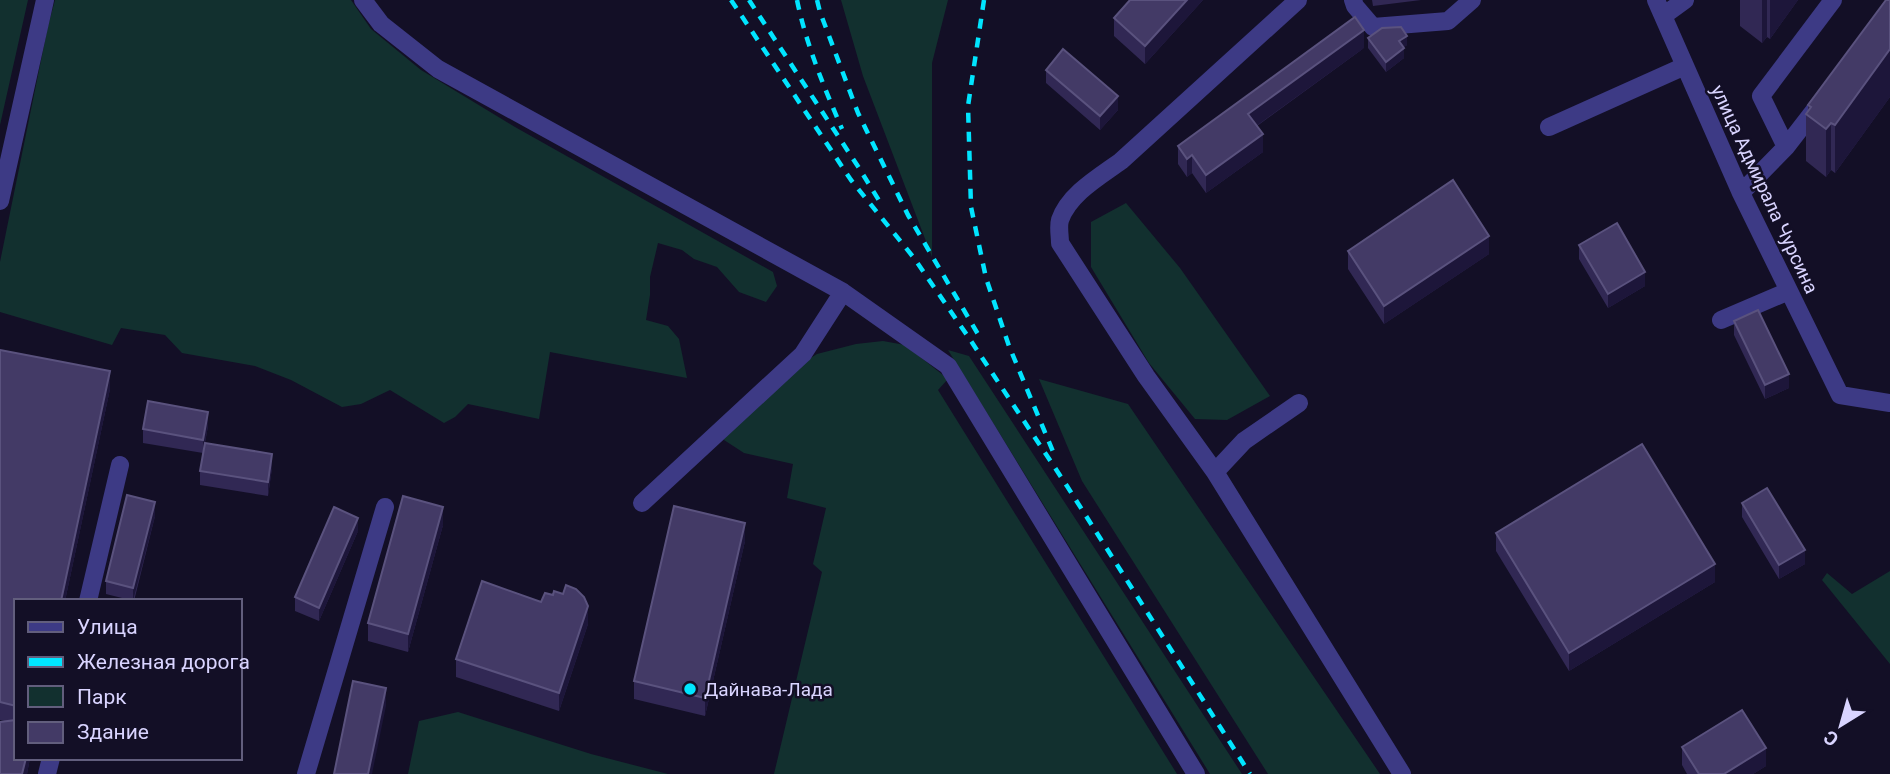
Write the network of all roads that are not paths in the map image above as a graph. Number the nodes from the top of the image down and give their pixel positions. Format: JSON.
{"nodes":[{"id":1,"x":45,"y":0,"type":"edge"},
{"id":2,"x":363,"y":0,"type":"edge"},
{"id":3,"x":1298,"y":0,"type":"edge"},
{"id":4,"x":1353,"y":0,"type":"edge"},
{"id":5,"x":1472,"y":0,"type":"edge"},
{"id":6,"x":1685,"y":0,"type":"edge"},
{"id":7,"x":1833,"y":0,"type":"edge"},
{"id":8,"x":1659,"y":8,"type":"edge"},
{"id":9,"x":1685,"y":66,"type":"junction"},
{"id":10,"x":1834,"y":84,"type":"edge"},
{"id":11,"x":1549,"y":127,"type":"dead end"},
{"id":12,"x":1786,"y":147,"type":"junction"},
{"id":13,"x":1741,"y":193,"type":"junction"},
{"id":14,"x":0,"y":201,"type":"edge"},
{"id":15,"x":1789,"y":291,"type":"junction"},
{"id":16,"x":843,"y":292,"type":"junction"},
{"id":17,"x":1721,"y":320,"type":"dead end"},
{"id":18,"x":1299,"y":403,"type":"dead end"},
{"id":19,"x":1890,"y":403,"type":"edge"},
{"id":20,"x":120,"y":465,"type":"dead end"},
{"id":21,"x":1215,"y":472,"type":"junction"},
{"id":22,"x":642,"y":503,"type":"dead end"},
{"id":23,"x":385,"y":507,"type":"dead end"},
{"id":24,"x":88,"y":599,"type":"edge"},
{"id":25,"x":306,"y":774,"type":"edge"},
{"id":26,"x":1196,"y":774,"type":"edge"},
{"id":27,"x":1402,"y":774,"type":"edge"}],
"edges":[{"from":1,"to":14,"type":"street"},
{"from":2,"to":16,"type":"street"},
{"from":3,"to":21,"type":"street"},
{"from":4,"to":5,"type":"street"},
{"from":6,"to":8,"type":"street"},
{"from":7,"to":12,"type":"street"},
{"from":8,"to":9,"type":"street","name":"улица Адмирала Чурсина"},
{"from":9,"to":11,"type":"street"},
{"from":9,"to":13,"type":"street","name":"улица Адмирала Чурсина"},
{"from":10,"to":12,"type":"street"},
{"from":12,"to":13,"type":"street"},
{"from":13,"to":15,"type":"street","name":"улица Адмирала Чурсина"},
{"from":15,"to":17,"type":"street"},
{"from":15,"to":19,"type":"street","name":"улица Адмирала Чурсина"},
{"from":16,"to":22,"type":"street"},
{"from":16,"to":26,"type":"street"},
{"from":18,"to":21,"type":"street"},
{"from":20,"to":24,"type":"street"},
{"from":21,"to":27,"type":"street"},
{"from":23,"to":25,"type":"street"}]}
